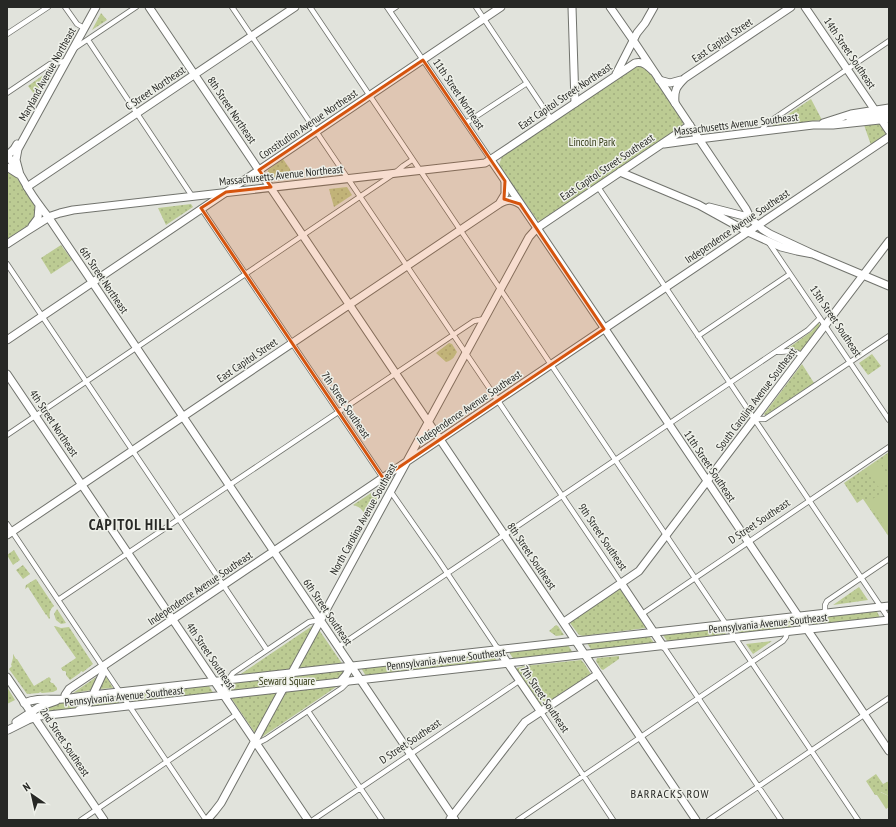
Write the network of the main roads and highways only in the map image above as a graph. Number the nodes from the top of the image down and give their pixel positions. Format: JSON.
{"nodes":[{"id":1,"x":90,"y":7,"type":"edge"},
{"id":2,"x":96,"y":7,"type":"edge"},
{"id":3,"x":149,"y":7,"type":"edge"},
{"id":4,"x":295,"y":7,"type":"edge"},
{"id":5,"x":501,"y":7,"type":"edge"},
{"id":6,"x":572,"y":7,"type":"edge"},
{"id":7,"x":610,"y":7,"type":"edge"},
{"id":8,"x":654,"y":7,"type":"edge"},
{"id":9,"x":791,"y":7,"type":"edge"},
{"id":10,"x":805,"y":7,"type":"edge"},
{"id":11,"x":82,"y":27,"type":"junction"},
{"id":12,"x":633,"y":40,"type":"junction"},
{"id":13,"x":64,"y":61,"type":"junction"},
{"id":14,"x":653,"y":71,"type":"junction"},
{"id":15,"x":194,"y":75,"type":"junction"},
{"id":16,"x":615,"y":76,"type":"junction"},
{"id":17,"x":685,"y":78,"type":"junction"},
{"id":18,"x":659,"y":80,"type":"junction"},
{"id":19,"x":575,"y":103,"type":"junction"},
{"id":20,"x":675,"y":103,"type":"junction"},
{"id":21,"x":889,"y":108,"type":"edge"},
{"id":22,"x":889,"y":114,"type":"edge"},
{"id":23,"x":881,"y":116,"type":"edge"},
{"id":24,"x":690,"y":125,"type":"junction"},
{"id":25,"x":813,"y":126,"type":"junction"},
{"id":26,"x":889,"y":131,"type":"edge"},
{"id":27,"x":889,"y":137,"type":"edge"},
{"id":28,"x":699,"y":139,"type":"junction"},
{"id":29,"x":662,"y":144,"type":"junction"},
{"id":30,"x":7,"y":155,"type":"edge"},
{"id":31,"x":491,"y":160,"type":"junction"},
{"id":32,"x":7,"y":167,"type":"edge"},
{"id":33,"x":259,"y":170,"type":"junction"},
{"id":34,"x":620,"y":172,"type":"junction"},
{"id":35,"x":20,"y":175,"type":"junction"},
{"id":36,"x":505,"y":181,"type":"junction"},
{"id":37,"x":27,"y":187,"type":"junction"},
{"id":38,"x":271,"y":187,"type":"junction"},
{"id":39,"x":226,"y":192,"type":"junction"},
{"id":40,"x":514,"y":193,"type":"joint"},
{"id":41,"x":499,"y":204,"type":"junction"},
{"id":42,"x":520,"y":204,"type":"junction"},
{"id":43,"x":699,"y":205,"type":"junction"},
{"id":44,"x":44,"y":212,"type":"junction"},
{"id":45,"x":749,"y":218,"type":"junction"},
{"id":46,"x":758,"y":225,"type":"junction"},
{"id":47,"x":537,"y":228,"type":"junction"},
{"id":48,"x":27,"y":231,"type":"junction"},
{"id":49,"x":748,"y":232,"type":"junction"},
{"id":50,"x":769,"y":238,"type":"junction"},
{"id":51,"x":889,"y":242,"type":"edge"},
{"id":52,"x":7,"y":244,"type":"edge"},
{"id":53,"x":863,"y":275,"type":"junction"},
{"id":54,"x":92,"y":282,"type":"junction"},
{"id":55,"x":889,"y":286,"type":"edge"},
{"id":56,"x":349,"y":304,"type":"junction"},
{"id":57,"x":604,"y":329,"type":"junction"},
{"id":58,"x":7,"y":340,"type":"edge"},
{"id":59,"x":7,"y":374,"type":"edge"},
{"id":60,"x":183,"y":416,"type":"junction"},
{"id":61,"x":428,"y":421,"type":"junction"},
{"id":62,"x":440,"y":439,"type":"junction"},
{"id":63,"x":406,"y":462,"type":"junction"},
{"id":64,"x":707,"y":481,"type":"junction"},
{"id":65,"x":82,"y":484,"type":"junction"},
{"id":66,"x":10,"y":533,"type":"edge"},
{"id":67,"x":274,"y":552,"type":"junction"},
{"id":68,"x":621,"y":583,"type":"junction"},
{"id":69,"x":889,"y":606,"type":"edge"},
{"id":70,"x":798,"y":616,"type":"junction"},
{"id":71,"x":173,"y":619,"type":"junction"},
{"id":72,"x":889,"y":619,"type":"edge"},
{"id":73,"x":320,"y":620,"type":"junction"},
{"id":74,"x":564,"y":622,"type":"junction"},
{"id":75,"x":807,"y":629,"type":"junction"},
{"id":76,"x":654,"y":632,"type":"junction"},
{"id":77,"x":576,"y":641,"type":"junction"},
{"id":78,"x":663,"y":646,"type":"junction"},
{"id":79,"x":498,"y":649,"type":"junction"},
{"id":80,"x":585,"y":654,"type":"junction"},
{"id":81,"x":508,"y":663,"type":"junction"},
{"id":82,"x":351,"y":666,"type":"junction"},
{"id":83,"x":103,"y":667,"type":"junction"},
{"id":84,"x":292,"y":673,"type":"junction"},
{"id":85,"x":598,"y":674,"type":"junction"},
{"id":86,"x":7,"y":677,"type":"edge"},
{"id":87,"x":228,"y":680,"type":"junction"},
{"id":88,"x":360,"y":680,"type":"junction"},
{"id":89,"x":215,"y":682,"type":"junction"},
{"id":90,"x":340,"y":682,"type":"junction"},
{"id":91,"x":283,"y":688,"type":"junction"},
{"id":92,"x":92,"y":695,"type":"junction"},
{"id":93,"x":224,"y":695,"type":"junction"},
{"id":94,"x":63,"y":699,"type":"junction"},
{"id":95,"x":24,"y":703,"type":"junction"},
{"id":96,"x":540,"y":712,"type":"junction"},
{"id":97,"x":69,"y":713,"type":"junction"},
{"id":98,"x":33,"y":715,"type":"junction"},
{"id":99,"x":7,"y":730,"type":"edge"},
{"id":100,"x":255,"y":741,"type":"junction"},
{"id":101,"x":889,"y":751,"type":"edge"},
{"id":102,"x":452,"y":819,"type":"edge"},
{"id":103,"x":104,"y":820,"type":"edge"},
{"id":104,"x":207,"y":820,"type":"edge"},
{"id":105,"x":308,"y":820,"type":"edge"},
{"id":106,"x":696,"y":820,"type":"edge"}],
"edges":[{"from":1,"to":11,"type":"main road","name":"Maryland Avenue Northeast"},
{"from":2,"to":11,"type":"main road","name":"Maryland Avenue Northeast"},
{"from":3,"to":15,"type":"main road","name":"8th Street Northeast"},
{"from":4,"to":15,"type":"main road","name":"C Street Northeast"},
{"from":5,"to":33,"type":"main road","name":"Constitution Avenue Northeast"},
{"from":6,"to":19,"type":"main road"},
{"from":7,"to":12,"type":"main road"},
{"from":8,"to":12,"type":"main road"},
{"from":9,"to":17,"type":"main road","name":"East Capitol Street"},
{"from":10,"to":23,"type":"main road","name":"14th Street Southeast"},
{"from":11,"to":13,"type":"main road","name":"Maryland Avenue Northeast"},
{"from":11,"to":13,"type":"main road","name":"Maryland Avenue Northeast"},
{"from":12,"to":14,"type":"main road"},
{"from":12,"to":16,"type":"main road"},
{"from":13,"to":30,"type":"main road","name":"Maryland Avenue Northeast"},
{"from":13,"to":35,"type":"main road","name":"Maryland Avenue Northeast"},
{"from":14,"to":16,"type":"main road","name":"East Capitol Street Northeast"},
{"from":14,"to":18,"type":"main road"},
{"from":15,"to":33,"type":"main road","name":"8th Street Northeast"},
{"from":15,"to":37,"type":"main road","name":"C Street Northeast"},
{"from":16,"to":19,"type":"main road","name":"East Capitol Street Northeast"},
{"from":17,"to":18,"type":"main road"},
{"from":17,"to":20,"type":"main road"},
{"from":18,"to":20,"type":"main road"},
{"from":19,"to":31,"type":"main road","name":"East Capitol Street Northeast"},
{"from":20,"to":24,"type":"main road"},
{"from":21,"to":23,"type":"main road","name":"Massachusetts Avenue Southeast"},
{"from":22,"to":23,"type":"main road"},
{"from":23,"to":25,"type":"main road","name":"Massachusetts Avenue Southeast"},
{"from":23,"to":25,"type":"main road","name":"Massachusetts Avenue Southeast"},
{"from":23,"to":26,"type":"main road","name":"14th Street Southeast"},
{"from":24,"to":28,"type":"main road"},
{"from":24,"to":29,"type":"main road","name":"East Capitol Street Southeast"},
{"from":25,"to":28,"type":"main road","name":"Massachusetts Avenue Southeast"},
{"from":27,"to":46,"type":"main road","name":"Independence Avenue Southeast"},
{"from":28,"to":29,"type":"main road","name":"Massachusetts Avenue Southeast"},
{"from":28,"to":45,"type":"main road"},
{"from":29,"to":34,"type":"main road","name":"East Capitol Street Southeast"},
{"from":30,"to":35,"type":"main road","name":"6th Street Northeast"},
{"from":31,"to":36,"type":"main road","name":"11th Street Northeast"},
{"from":31,"to":38,"type":"main road","name":"Massachusetts Avenue Northeast"},
{"from":32,"to":35,"type":"main road"},
{"from":33,"to":38,"type":"main road","name":"8th Street Northeast"},
{"from":33,"to":39,"type":"main road","name":"Constitution Avenue Northeast"},
{"from":34,"to":43,"type":"main road"},
{"from":34,"to":47,"type":"main road","name":"East Capitol Street Southeast"},
{"from":35,"to":37,"type":"main road","name":"6th Street Northeast"},
{"from":36,"to":40,"type":"main road","name":"11th Street Northeast"},
{"from":36,"to":41,"type":"main road"},
{"from":37,"to":44,"type":"main road","name":"6th Street Northeast"},
{"from":38,"to":39,"type":"main road","name":"Massachusetts Avenue Northeast"},
{"from":38,"to":56,"type":"main road","name":"8th Street Northeast"},
{"from":39,"to":44,"type":"main road","name":"Massachusetts Avenue Northeast"},
{"from":39,"to":54,"type":"main road","name":"Constitution Avenue Northeast"},
{"from":40,"to":42,"type":"main road","name":"11th Street Southeast"},
{"from":41,"to":42,"type":"main road"},
{"from":41,"to":56,"type":"main road","name":"East Capitol Street"},
{"from":42,"to":47,"type":"main road","name":"11th Street Southeast"},
{"from":43,"to":45,"type":"main road"},
{"from":43,"to":49,"type":"main road"},
{"from":44,"to":48,"type":"main road"},
{"from":44,"to":48,"type":"main road"},
{"from":44,"to":54,"type":"main road","name":"6th Street Northeast"},
{"from":45,"to":46,"type":"main road"},
{"from":46,"to":49,"type":"main road","name":"Independence Avenue Southeast"},
{"from":46,"to":50,"type":"main road"},
{"from":47,"to":57,"type":"main road","name":"11th Street Southeast"},
{"from":47,"to":61,"type":"main road","name":"North Carolina Avenue Southeast"},
{"from":48,"to":52,"type":"main road"},
{"from":49,"to":50,"type":"main road"},
{"from":49,"to":57,"type":"main road","name":"Independence Avenue Southeast"},
{"from":50,"to":53,"type":"main road"},
{"from":51,"to":53,"type":"main road","name":"South Carolina Avenue Southeast"},
{"from":53,"to":55,"type":"main road"},
{"from":53,"to":64,"type":"main road","name":"South Carolina Avenue Southeast"},
{"from":54,"to":58,"type":"main road","name":"Constitution Avenue Northeast"},
{"from":54,"to":60,"type":"main road","name":"6th Street Northeast"},
{"from":56,"to":60,"type":"main road","name":"East Capitol Street"},
{"from":56,"to":61,"type":"main road","name":"8th Street Southeast"},
{"from":57,"to":62,"type":"main road","name":"Independence Avenue Southeast"},
{"from":57,"to":64,"type":"main road","name":"11th Street Southeast"},
{"from":59,"to":65,"type":"main road","name":"4th Street Northeast"},
{"from":60,"to":65,"type":"main road","name":"East Capitol Street"},
{"from":60,"to":67,"type":"main road","name":"6th Street Southeast"},
{"from":61,"to":62,"type":"main road","name":"8th Street Southeast"},
{"from":61,"to":63,"type":"main road","name":"North Carolina Avenue Southeast"},
{"from":62,"to":63,"type":"main road","name":"Independence Avenue Southeast"},
{"from":62,"to":74,"type":"main road","name":"8th Street Southeast"},
{"from":63,"to":67,"type":"main road","name":"Independence Avenue Southeast"},
{"from":63,"to":73,"type":"main road","name":"North Carolina Avenue Southeast"},
{"from":64,"to":68,"type":"main road","name":"South Carolina Avenue Southeast"},
{"from":64,"to":70,"type":"main road","name":"11th Street Southeast"},
{"from":65,"to":66,"type":"main road","name":"East Capitol Street"},
{"from":65,"to":71,"type":"main road","name":"4th Street Southeast"},
{"from":67,"to":71,"type":"main road","name":"Independence Avenue Southeast"},
{"from":67,"to":73,"type":"main road","name":"6th Street Southeast"},
{"from":68,"to":74,"type":"main road"},
{"from":68,"to":76,"type":"main road","name":"9th Street Southeast"},
{"from":69,"to":70,"type":"main road","name":"Pennsylvania Avenue Southeast"},
{"from":70,"to":75,"type":"main road","name":"11th Street Southeast"},
{"from":70,"to":76,"type":"main road","name":"Pennsylvania Avenue Southeast"},
{"from":71,"to":83,"type":"main road","name":"Independence Avenue Southeast"},
{"from":71,"to":89,"type":"main road","name":"4th Street Southeast"},
{"from":72,"to":75,"type":"main road","name":"Pennsylvania Avenue Southeast"},
{"from":73,"to":82,"type":"main road","name":"6th Street Southeast"},
{"from":73,"to":84,"type":"main road","name":"North Carolina Avenue Southeast"},
{"from":74,"to":77,"type":"main road","name":"8th Street Southeast"},
{"from":75,"to":78,"type":"main road","name":"Pennsylvania Avenue Southeast"},
{"from":75,"to":101,"type":"main road","name":"11th Street Southeast"},
{"from":76,"to":77,"type":"main road","name":"Pennsylvania Avenue Southeast"},
{"from":76,"to":78,"type":"main road","name":"9th Street Southeast"},
{"from":77,"to":79,"type":"main road","name":"Pennsylvania Avenue Southeast"},
{"from":77,"to":80,"type":"main road","name":"8th Street Southeast"},
{"from":78,"to":80,"type":"main road","name":"Pennsylvania Avenue Southeast"},
{"from":79,"to":81,"type":"main road","name":"7th Street Southeast"},
{"from":79,"to":82,"type":"main road","name":"Pennsylvania Avenue Southeast"},
{"from":80,"to":81,"type":"main road","name":"Pennsylvania Avenue Southeast"},
{"from":80,"to":85,"type":"main road","name":"8th Street Southeast"},
{"from":81,"to":88,"type":"main road","name":"Pennsylvania Avenue Southeast"},
{"from":81,"to":96,"type":"main road","name":"7th Street Southeast"},
{"from":82,"to":84,"type":"main road","name":"Pennsylvania Avenue Southeast"},
{"from":82,"to":88,"type":"main road","name":"6th Street Southeast"},
{"from":82,"to":90,"type":"main road"},
{"from":83,"to":92,"type":"main road"},
{"from":83,"to":94,"type":"main road","name":"Independence Avenue Southeast"},
{"from":84,"to":87,"type":"main road","name":"Pennsylvania Avenue Southeast"},
{"from":84,"to":91,"type":"main road","name":"North Carolina Avenue Southeast"},
{"from":85,"to":96,"type":"main road"},
{"from":85,"to":106,"type":"main road","name":"8th Street Southeast"},
{"from":86,"to":95,"type":"main road","name":"2nd Street Southeast"},
{"from":87,"to":89,"type":"main road","name":"Pennsylvania Avenue Southeast"},
{"from":87,"to":93,"type":"main road"},
{"from":88,"to":90,"type":"main road","name":"Pennsylvania Avenue Southeast"},
{"from":88,"to":102,"type":"main road","name":"6th Street Southeast"},
{"from":89,"to":92,"type":"main road","name":"Pennsylvania Avenue Southeast"},
{"from":89,"to":93,"type":"main road","name":"4th Street Southeast"},
{"from":90,"to":91,"type":"main road","name":"Pennsylvania Avenue Southeast"},
{"from":91,"to":93,"type":"main road","name":"Pennsylvania Avenue Southeast"},
{"from":91,"to":100,"type":"main road","name":"North Carolina Avenue Southeast"},
{"from":92,"to":94,"type":"main road","name":"Pennsylvania Avenue Southeast"},
{"from":92,"to":97,"type":"main road"},
{"from":93,"to":97,"type":"main road","name":"Pennsylvania Avenue Southeast"},
{"from":93,"to":100,"type":"main road","name":"4th Street Southeast"},
{"from":94,"to":95,"type":"main road"},
{"from":94,"to":98,"type":"main road"},
{"from":95,"to":98,"type":"main road","name":"2nd Street Southeast"},
{"from":96,"to":102,"type":"main road"},
{"from":97,"to":98,"type":"main road","name":"Pennsylvania Avenue Southeast"},
{"from":98,"to":99,"type":"main road"},
{"from":98,"to":103,"type":"main road","name":"2nd Street Southeast"},
{"from":100,"to":104,"type":"main road","name":"North Carolina Avenue Southeast"},
{"from":100,"to":105,"type":"main road","name":"4th Street Southeast"}]}
